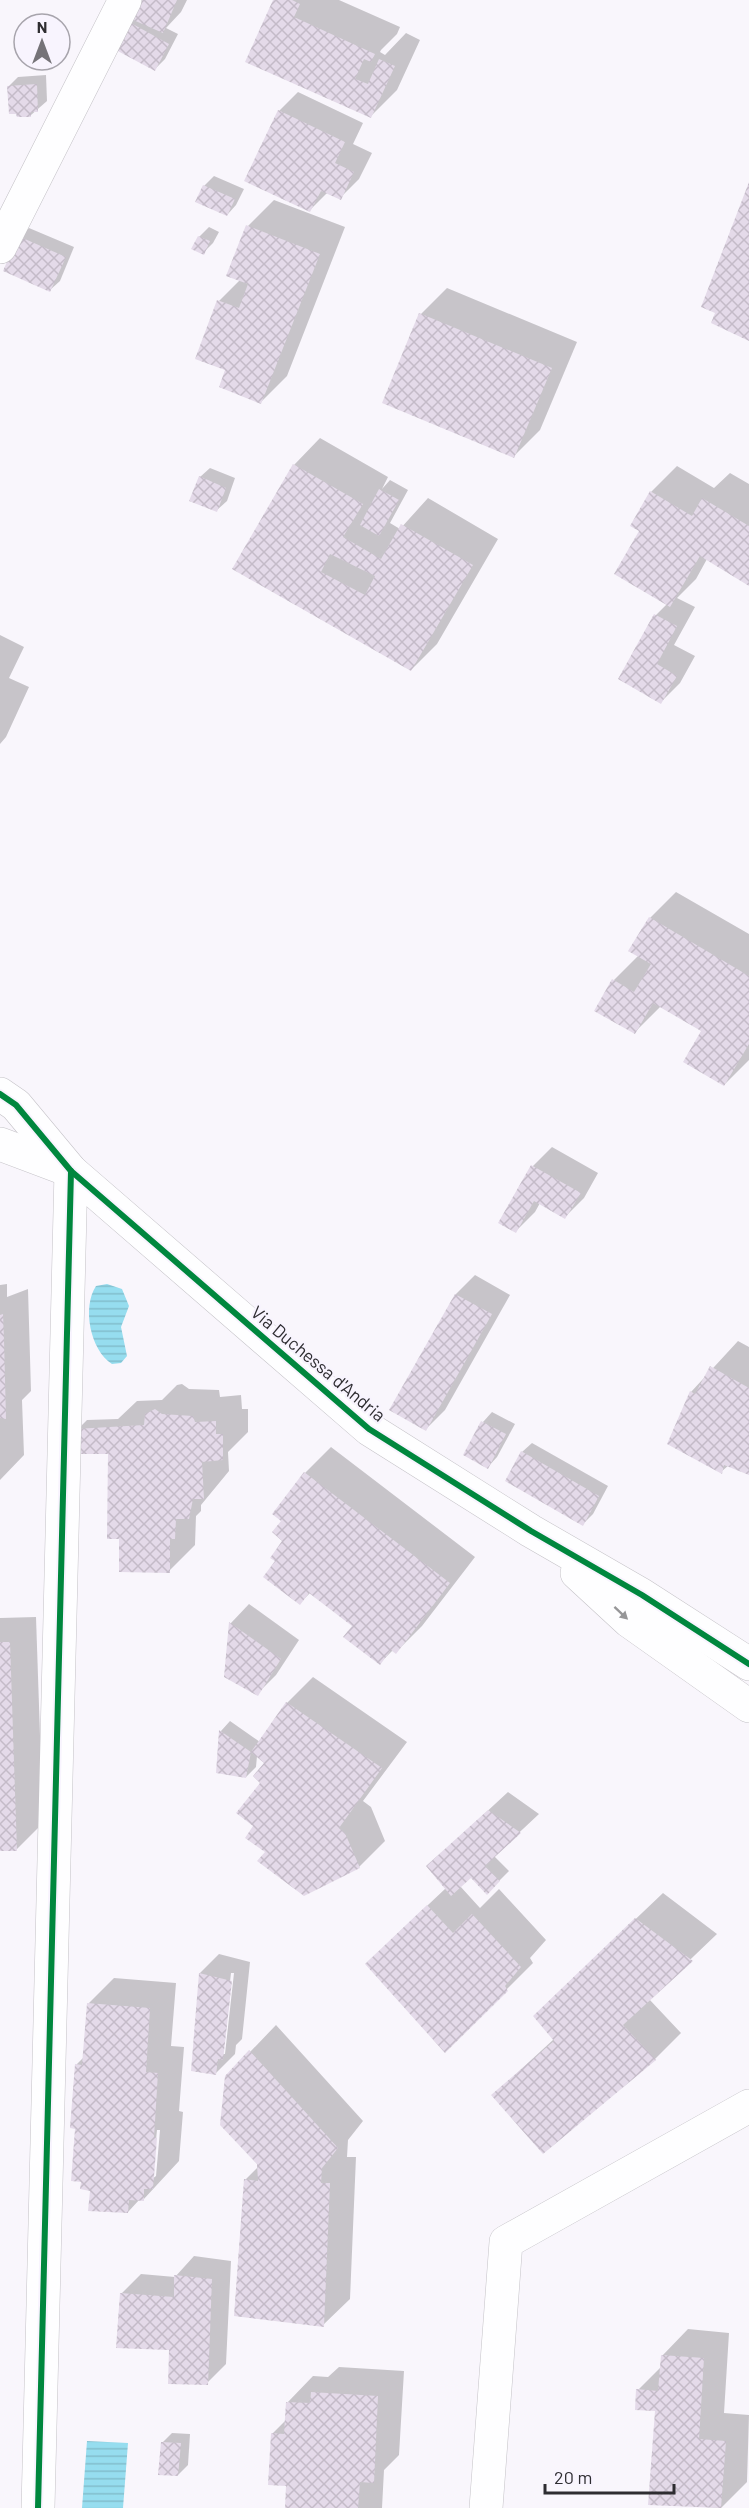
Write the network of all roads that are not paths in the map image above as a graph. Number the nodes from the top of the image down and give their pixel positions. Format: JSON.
{"nodes":[{"id":1,"x":125,"y":0,"type":"edge"},
{"id":2,"x":0,"y":247,"type":"edge"},
{"id":3,"x":0,"y":1094,"type":"edge"},
{"id":4,"x":0,"y":1144,"type":"edge"},
{"id":5,"x":71,"y":1171,"type":"junction"},
{"id":6,"x":531,"y":1531,"type":"junction"},
{"id":7,"x":749,"y":1664,"type":"edge"},
{"id":8,"x":749,"y":1706,"type":"edge"},
{"id":9,"x":749,"y":2106,"type":"edge"},
{"id":10,"x":38,"y":2508,"type":"edge"},
{"id":11,"x":486,"y":2508,"type":"edge"}],
"edges":[{"from":1,"to":2,"type":"street"},
{"from":3,"to":5,"type":"street","name":"Via Duchessa d'Andria"},
{"from":4,"to":5,"type":"street","name":"Via Duchessa d'Andria"},
{"from":5,"to":6,"type":"street","name":"Via Duchessa d'Andria"},
{"from":5,"to":10,"type":"street"},
{"from":6,"to":7,"type":"street","name":"Via Duchessa d'Andria"},
{"from":6,"to":8,"type":"street","name":"Via Duchessa d'Andria","one_way":true},
{"from":9,"to":11,"type":"street"}]}
